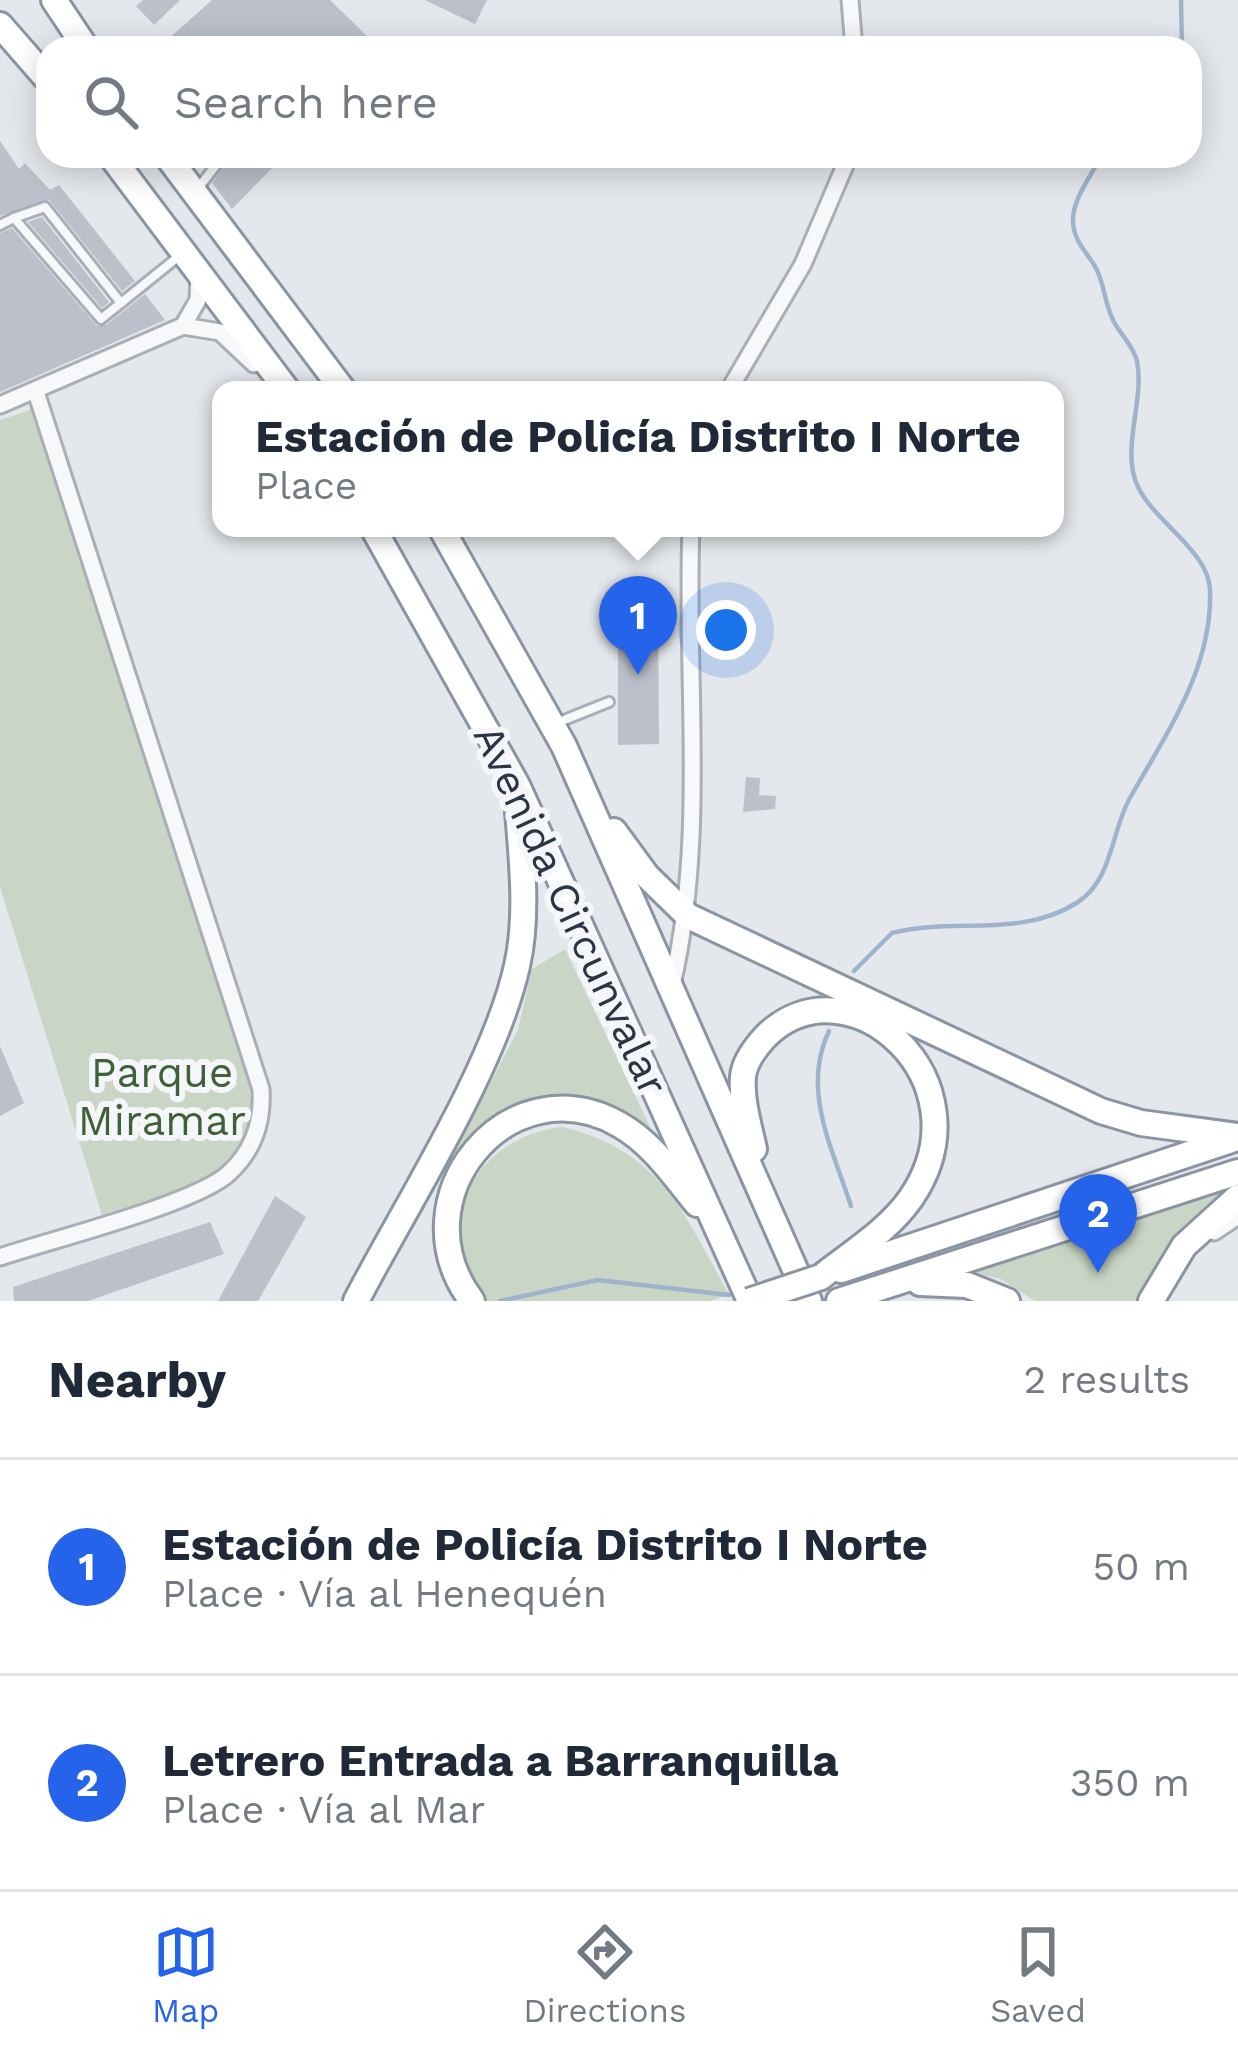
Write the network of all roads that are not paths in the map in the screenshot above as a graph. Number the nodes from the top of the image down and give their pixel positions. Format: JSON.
{"nodes":[{"id":1,"x":850,"y":0,"type":"edge"},
{"id":2,"x":62,"y":4,"type":"edge"},
{"id":3,"x":0,"y":25,"type":"edge"},
{"id":4,"x":79,"y":36,"type":"edge"},
{"id":5,"x":853,"y":36,"type":"edge"},
{"id":6,"x":36,"y":66,"type":"edge"},
{"id":7,"x":120,"y":168,"type":"edge"},
{"id":8,"x":176,"y":168,"type":"edge"},
{"id":9,"x":214,"y":168,"type":"edge"},
{"id":10,"x":844,"y":168,"type":"edge"},
{"id":11,"x":195,"y":193,"type":"junction"},
{"id":12,"x":14,"y":218,"type":"junction"},
{"id":13,"x":0,"y":225,"type":"edge"},
{"id":14,"x":192,"y":259,"type":"junction"},
{"id":15,"x":121,"y":303,"type":"junction"},
{"id":16,"x":183,"y":326,"type":"junction"},
{"id":17,"x":274,"y":381,"type":"edge"},
{"id":18,"x":277,"y":381,"type":"edge"},
{"id":19,"x":336,"y":381,"type":"edge"},
{"id":20,"x":734,"y":381,"type":"edge"},
{"id":21,"x":36,"y":392,"type":"junction"},
{"id":22,"x":0,"y":405,"type":"edge"},
{"id":23,"x":378,"y":537,"type":"edge"},
{"id":24,"x":446,"y":537,"type":"edge"},
{"id":25,"x":692,"y":537,"type":"edge"},
{"id":26,"x":609,"y":702,"type":"dead end"},
{"id":27,"x":558,"y":735,"type":"junction"},
{"id":28,"x":517,"y":784,"type":"junction"},
{"id":29,"x":688,"y":916,"type":"junction"},
{"id":30,"x":671,"y":989,"type":"junction"},
{"id":31,"x":1238,"y":1137,"type":"edge"},
{"id":32,"x":1238,"y":1172,"type":"edge"},
{"id":33,"x":1238,"y":1197,"type":"edge"},
{"id":34,"x":766,"y":1204,"type":"junction"},
{"id":35,"x":1238,"y":1216,"type":"edge"},
{"id":36,"x":721,"y":1234,"type":"junction"},
{"id":37,"x":0,"y":1257,"type":"edge"},
{"id":38,"x":1168,"y":1267,"type":"junction"},
{"id":39,"x":821,"y":1277,"type":"junction"},
{"id":40,"x":356,"y":1301,"type":"edge"},
{"id":41,"x":472,"y":1301,"type":"edge"},
{"id":42,"x":749,"y":1301,"type":"edge"},
{"id":43,"x":809,"y":1301,"type":"edge"},
{"id":44,"x":841,"y":1301,"type":"edge"},
{"id":45,"x":1007,"y":1301,"type":"edge"},
{"id":46,"x":1151,"y":1301,"type":"edge"}],
"edges":[{"from":1,"to":5,"type":"street"},
{"from":2,"to":4,"type":"highway"},
{"from":3,"to":6,"type":"highway"},
{"from":7,"to":14,"type":"highway"},
{"from":8,"to":11,"type":"highway"},
{"from":9,"to":11,"type":"lane"},
{"from":10,"to":20,"type":"street"},
{"from":11,"to":19,"type":"highway"},
{"from":12,"to":13,"type":"lane"},
{"from":12,"to":15,"type":"lane"},
{"from":12,"to":15,"type":"lane"},
{"from":14,"to":15,"type":"lane"},
{"from":14,"to":16,"type":"street"},
{"from":14,"to":18,"type":"highway"},
{"from":16,"to":17,"type":"street"},
{"from":16,"to":21,"type":"street"},
{"from":21,"to":22,"type":"street"},
{"from":21,"to":37,"type":"street"},
{"from":23,"to":28,"type":"highway","name":"Avenida Circunvalar"},
{"from":24,"to":27,"type":"highway","name":"Avenida Circunvalar"},
{"from":25,"to":29,"type":"street"},
{"from":26,"to":27,"type":"lane"},
{"from":27,"to":29,"type":"highway"},
{"from":27,"to":30,"type":"highway","name":"Avenida Circunvalar"},
{"from":28,"to":36,"type":"highway","name":"Avenida Circunvalar"},
{"from":28,"to":40,"type":"highway"},
{"from":29,"to":30,"type":"street"},
{"from":29,"to":31,"type":"highway"},
{"from":30,"to":34,"type":"highway","name":"Avenida Circunvalar"},
{"from":31,"to":39,"type":"highway"},
{"from":32,"to":44,"type":"highway"},
{"from":33,"to":38,"type":"highway"},
{"from":34,"to":39,"type":"highway"},
{"from":34,"to":43,"type":"highway","name":"Avenida Circunvalar"},
{"from":35,"to":38,"type":"street"},
{"from":36,"to":41,"type":"highway"},
{"from":36,"to":42,"type":"highway","name":"Avenida Circunvalar"},
{"from":38,"to":46,"type":"highway"},
{"from":39,"to":42,"type":"highway","bridge":true},
{"from":44,"to":45,"type":"highway"}]}
